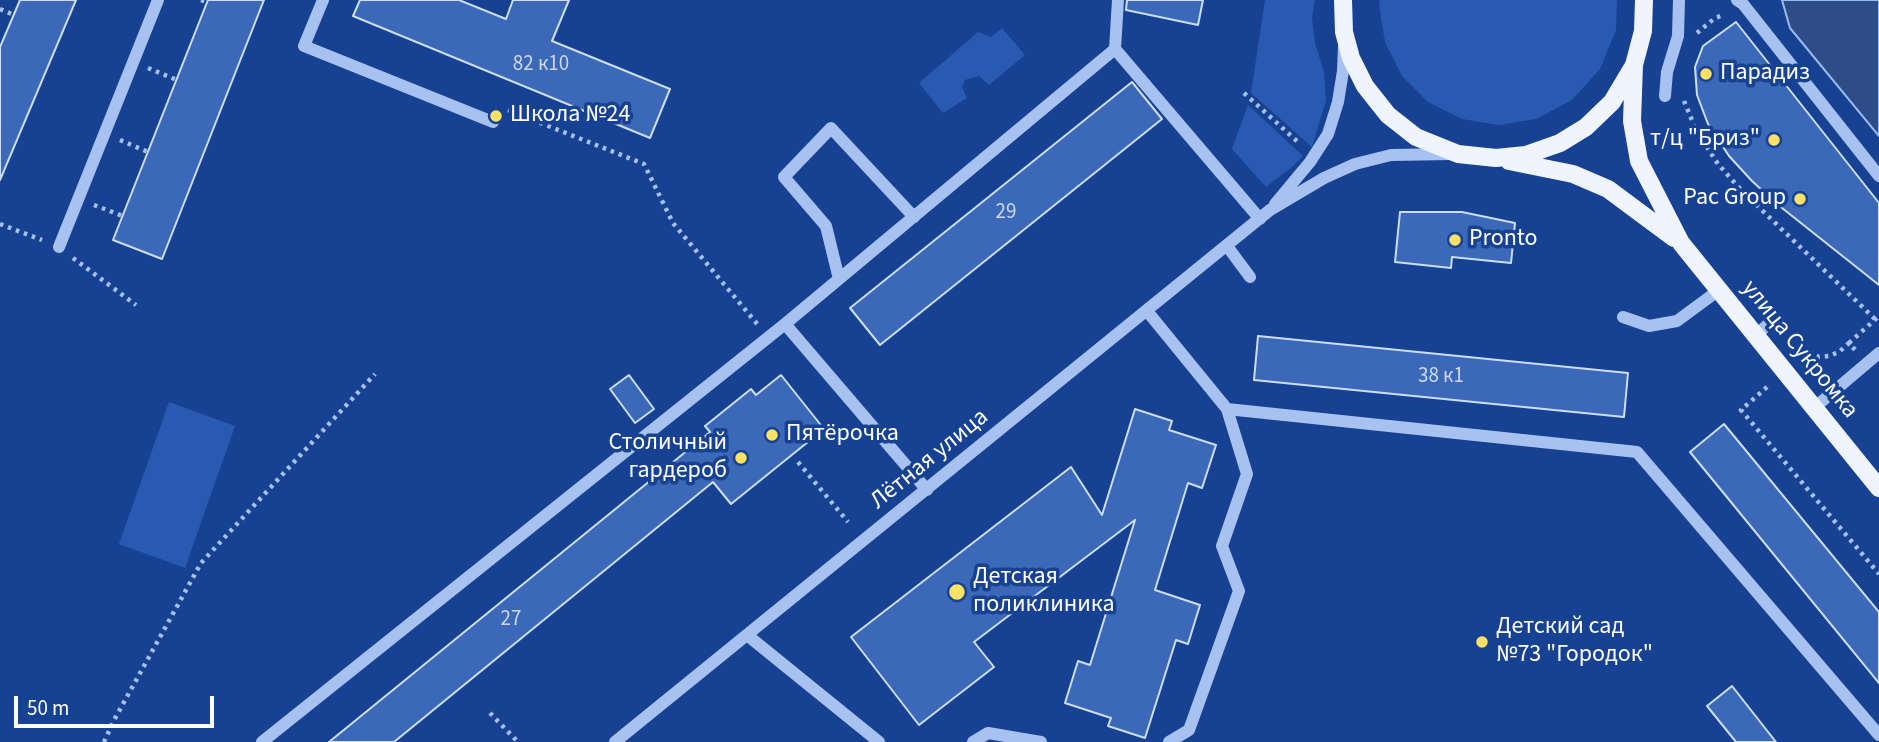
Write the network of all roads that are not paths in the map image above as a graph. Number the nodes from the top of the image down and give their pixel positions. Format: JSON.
{"nodes":[{"id":1,"x":158,"y":0,"type":"edge"},
{"id":2,"x":323,"y":0,"type":"edge"},
{"id":3,"x":1118,"y":0,"type":"edge"},
{"id":4,"x":1343,"y":0,"type":"edge"},
{"id":5,"x":1644,"y":0,"type":"edge"},
{"id":6,"x":1679,"y":0,"type":"edge"},
{"id":7,"x":1737,"y":0,"type":"edge"},
{"id":8,"x":1344,"y":32,"type":"junction"},
{"id":9,"x":1115,"y":49,"type":"junction"},
{"id":10,"x":1634,"y":65,"type":"junction"},
{"id":11,"x":1665,"y":96,"type":"dead end"},
{"id":12,"x":493,"y":122,"type":"dead end"},
{"id":13,"x":1458,"y":154,"type":"junction"},
{"id":14,"x":1496,"y":158,"type":"junction"},
{"id":15,"x":1879,"y":176,"type":"edge"},
{"id":16,"x":1270,"y":210,"type":"junction"},
{"id":17,"x":914,"y":217,"type":"junction"},
{"id":18,"x":1260,"y":219,"type":"junction"},
{"id":19,"x":1681,"y":243,"type":"junction"},
{"id":20,"x":1227,"y":246,"type":"junction"},
{"id":21,"x":59,"y":247,"type":"dead end"},
{"id":22,"x":1250,"y":277,"type":"dead end"},
{"id":23,"x":839,"y":279,"type":"junction"},
{"id":24,"x":1719,"y":290,"type":"junction"},
{"id":25,"x":1147,"y":311,"type":"junction"},
{"id":26,"x":1623,"y":317,"type":"dead end"},
{"id":27,"x":1772,"y":321,"type":"dead end"},
{"id":28,"x":785,"y":324,"type":"junction"},
{"id":29,"x":1756,"y":335,"type":"junction"},
{"id":30,"x":1879,"y":353,"type":"edge"},
{"id":31,"x":1814,"y":408,"type":"junction"},
{"id":32,"x":1227,"y":409,"type":"junction"},
{"id":33,"x":1879,"y":488,"type":"edge"},
{"id":34,"x":927,"y":490,"type":"junction"},
{"id":35,"x":747,"y":635,"type":"junction"},
{"id":36,"x":1879,"y":735,"type":"edge"},
{"id":37,"x":262,"y":742,"type":"edge"},
{"id":38,"x":615,"y":742,"type":"edge"},
{"id":39,"x":879,"y":742,"type":"edge"},
{"id":40,"x":973,"y":742,"type":"edge"},
{"id":41,"x":1041,"y":742,"type":"edge"},
{"id":42,"x":1169,"y":742,"type":"edge"}],
"edges":[{"from":1,"to":21,"type":"street"},
{"from":2,"to":12,"type":"street"},
{"from":3,"to":9,"type":"street"},
{"from":4,"to":8,"type":"main road"},
{"from":5,"to":10,"type":"main road"},
{"from":6,"to":11,"type":"street"},
{"from":7,"to":15,"type":"street"},
{"from":8,"to":13,"type":"main road"},
{"from":8,"to":16,"type":"street"},
{"from":9,"to":17,"type":"street"},
{"from":9,"to":18,"type":"street"},
{"from":10,"to":14,"type":"main road"},
{"from":10,"to":19,"type":"main road","name":"улица Сукромка"},
{"from":13,"to":14,"type":"main road"},
{"from":13,"to":16,"type":"street"},
{"from":14,"to":19,"type":"main road","name":"улица Сукромка"},
{"from":16,"to":18,"type":"street","name":"Лётная улица"},
{"from":17,"to":23,"type":"street"},
{"from":17,"to":23,"type":"street"},
{"from":18,"to":20,"type":"street","name":"Лётная улица"},
{"from":19,"to":24,"type":"main road","name":"улица Сукромка"},
{"from":20,"to":22,"type":"street"},
{"from":20,"to":25,"type":"street","name":"Лётная улица"},
{"from":23,"to":28,"type":"street"},
{"from":24,"to":26,"type":"street"},
{"from":24,"to":29,"type":"main road","name":"улица Сукромка"},
{"from":25,"to":32,"type":"street"},
{"from":25,"to":34,"type":"street","name":"Лётная улица"},
{"from":27,"to":29,"type":"street"},
{"from":28,"to":34,"type":"street"},
{"from":28,"to":37,"type":"street"},
{"from":29,"to":31,"type":"main road","name":"улица Сукромка"},
{"from":30,"to":31,"type":"street"},
{"from":31,"to":33,"type":"main road","name":"улица Сукромка"},
{"from":32,"to":36,"type":"street"},
{"from":32,"to":42,"type":"street"},
{"from":34,"to":35,"type":"street","name":"Лётная улица"},
{"from":35,"to":38,"type":"street","name":"Лётная улица"},
{"from":35,"to":39,"type":"street"},
{"from":40,"to":41,"type":"street"}]}
